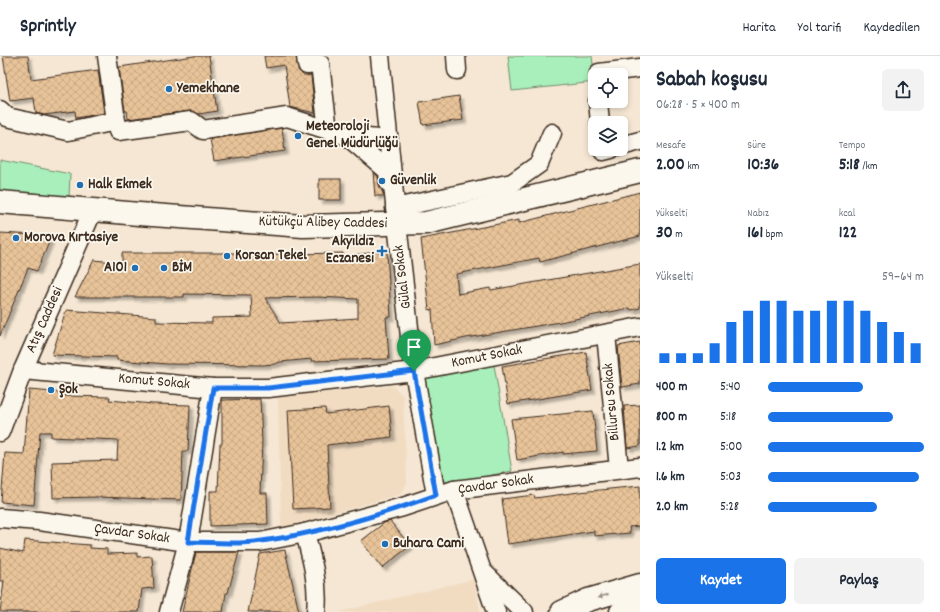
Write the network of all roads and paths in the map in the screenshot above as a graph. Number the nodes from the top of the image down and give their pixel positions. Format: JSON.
{"nodes":[{"id":1,"x":107,"y":56,"type":"edge"},
{"id":2,"x":306,"y":56,"type":"edge"},
{"id":3,"x":380,"y":56,"type":"edge"},
{"id":4,"x":640,"y":68,"type":"edge"},
{"id":5,"x":628,"y":70,"type":"edge"},
{"id":6,"x":0,"y":110,"type":"edge"},
{"id":7,"x":116,"y":121,"type":"junction"},
{"id":8,"x":328,"y":130,"type":"junction"},
{"id":9,"x":552,"y":133,"type":"dead end"},
{"id":10,"x":347,"y":136,"type":"junction"},
{"id":11,"x":388,"y":140,"type":"junction"},
{"id":12,"x":640,"y":141,"type":"edge"},
{"id":13,"x":628,"y":144,"type":"edge"},
{"id":14,"x":640,"y":171,"type":"edge"},
{"id":15,"x":0,"y":202,"type":"edge"},
{"id":16,"x":394,"y":208,"type":"junction"},
{"id":17,"x":93,"y":210,"type":"junction"},
{"id":18,"x":640,"y":327,"type":"edge"},
{"id":19,"x":606,"y":334,"type":"junction"},
{"id":20,"x":23,"y":370,"type":"junction"},
{"id":21,"x":414,"y":371,"type":"junction"},
{"id":22,"x":213,"y":388,"type":"junction"},
{"id":23,"x":0,"y":432,"type":"edge"},
{"id":24,"x":640,"y":467,"type":"edge"},
{"id":25,"x":619,"y":469,"type":"junction"},
{"id":26,"x":454,"y":490,"type":"junction"},
{"id":27,"x":436,"y":495,"type":"junction"},
{"id":28,"x":0,"y":518,"type":"edge"},
{"id":29,"x":306,"y":533,"type":"junction"},
{"id":30,"x":188,"y":542,"type":"junction"},
{"id":31,"x":480,"y":569,"type":"junction"},
{"id":32,"x":640,"y":585,"type":"edge"},
{"id":33,"x":640,"y":604,"type":"edge"},
{"id":34,"x":169,"y":612,"type":"edge"},
{"id":35,"x":316,"y":612,"type":"edge"},
{"id":36,"x":496,"y":612,"type":"edge"},
{"id":37,"x":524,"y":612,"type":"edge"},
{"id":38,"x":562,"y":612,"type":"edge"},
{"id":39,"x":621,"y":612,"type":"edge"}],
"edges":[{"from":1,"to":7,"type":"street"},
{"from":2,"to":8,"type":"street"},
{"from":3,"to":11,"type":"street"},
{"from":4,"to":5,"type":"street"},
{"from":6,"to":7,"type":"street"},
{"from":7,"to":8,"type":"street"},
{"from":8,"to":10,"type":"street"},
{"from":9,"to":16,"type":"street"},
{"from":10,"to":11,"type":"street"},
{"from":10,"to":16,"type":"street"},
{"from":11,"to":16,"type":"street"},
{"from":12,"to":13,"type":"street"},
{"from":14,"to":16,"type":"main road","name":"Kütükçü Alibey Caddesi"},
{"from":15,"to":17,"type":"main road","name":"Kütükçü Alibey Caddesi"},
{"from":16,"to":17,"type":"main road","name":"Kütükçü Alibey Caddesi"},
{"from":16,"to":21,"type":"street","name":"Gülal Sokak"},
{"from":17,"to":20,"type":"street","name":"Atış Caddesi"},
{"from":18,"to":19,"type":"street","name":"Komut Sokak"},
{"from":19,"to":21,"type":"street","name":"Komut Sokak"},
{"from":19,"to":25,"type":"street","name":"Billursu Sokak"},
{"from":20,"to":22,"type":"street","name":"Komut Sokak"},
{"from":20,"to":23,"type":"street","name":"Atış Caddesi"},
{"from":21,"to":22,"type":"street","name":"Komut Sokak"},
{"from":21,"to":27,"type":"street","name":"Gülal Sokak"},
{"from":22,"to":30,"type":"street"},
{"from":24,"to":25,"type":"street","name":"Çavdar Sokak"},
{"from":25,"to":26,"type":"street","name":"Çavdar Sokak"},
{"from":26,"to":27,"type":"street","name":"Çavdar Sokak"},
{"from":26,"to":31,"type":"street"},
{"from":27,"to":29,"type":"street","name":"Çavdar Sokak"},
{"from":28,"to":30,"type":"street","name":"Çavdar Sokak"},
{"from":29,"to":30,"type":"street","name":"Çavdar Sokak"},
{"from":29,"to":35,"type":"street"},
{"from":30,"to":34,"type":"street"},
{"from":31,"to":36,"type":"street"},
{"from":31,"to":37,"type":"street"},
{"from":32,"to":38,"type":"main road","one_way":true},
{"from":33,"to":39,"type":"main road"}]}
